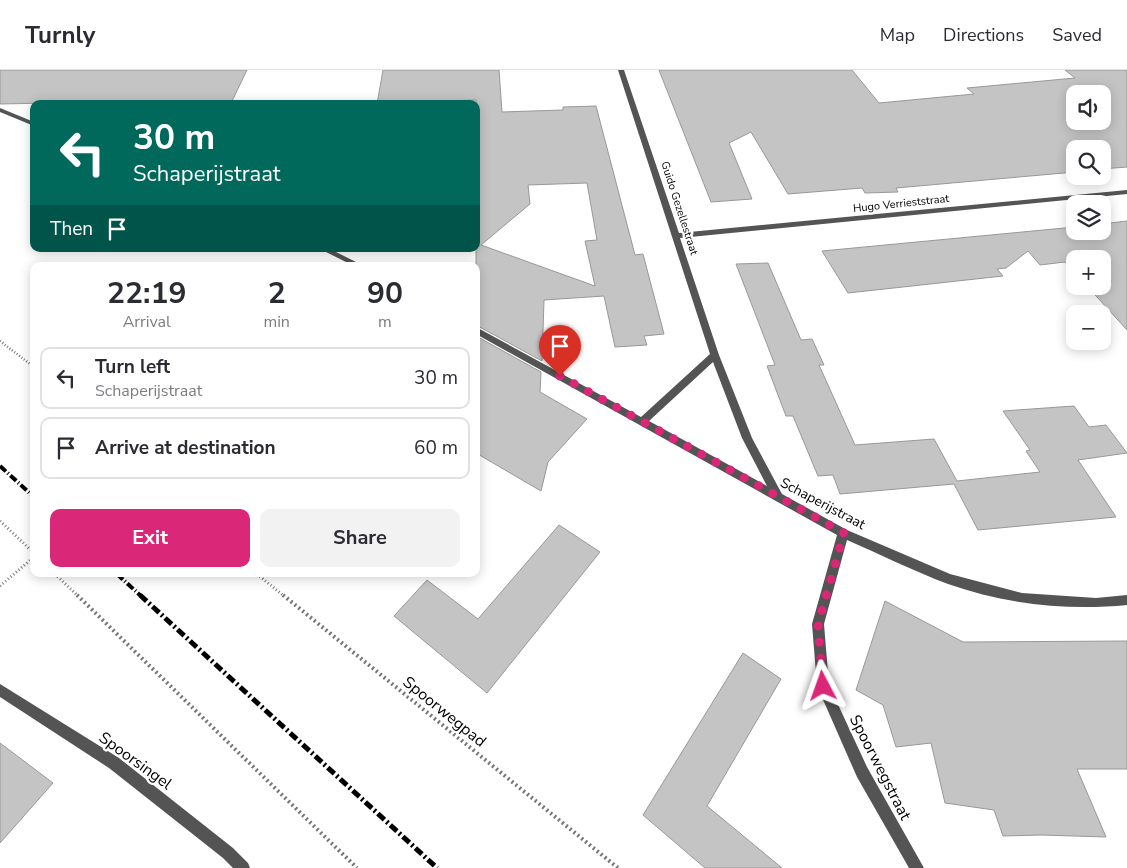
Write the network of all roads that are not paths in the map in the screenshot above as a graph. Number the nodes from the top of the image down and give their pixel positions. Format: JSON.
{"nodes":[{"id":1,"x":621,"y":70,"type":"edge"},
{"id":2,"x":0,"y":110,"type":"edge"},
{"id":3,"x":30,"y":122,"type":"edge"},
{"id":4,"x":1127,"y":192,"type":"edge"},
{"id":5,"x":676,"y":236,"type":"junction"},
{"id":6,"x":330,"y":252,"type":"edge"},
{"id":7,"x":352,"y":262,"type":"edge"},
{"id":8,"x":480,"y":332,"type":"edge"},
{"id":9,"x":715,"y":355,"type":"junction"},
{"id":10,"x":643,"y":421,"type":"junction"},
{"id":11,"x":777,"y":495,"type":"junction"},
{"id":12,"x":844,"y":533,"type":"junction"},
{"id":13,"x":1127,"y":600,"type":"edge"},
{"id":14,"x":0,"y":690,"type":"edge"},
{"id":15,"x":243,"y":868,"type":"edge"},
{"id":16,"x":917,"y":868,"type":"edge"}],
"edges":[{"from":1,"to":5,"type":"street","name":"Guido Gezellestraat"},
{"from":2,"to":3,"type":"street"},
{"from":4,"to":5,"type":"street","name":"Hugo Verrieststraat"},
{"from":5,"to":9,"type":"street","name":"Guido Gezellestraat"},
{"from":6,"to":7,"type":"street"},
{"from":8,"to":10,"type":"street","name":"Schaperijstraat"},
{"from":9,"to":10,"type":"street"},
{"from":9,"to":11,"type":"street","name":"Guido Gezellestraat"},
{"from":10,"to":11,"type":"street","name":"Schaperijstraat"},
{"from":11,"to":12,"type":"street","name":"Schaperijstraat"},
{"from":12,"to":13,"type":"street","name":"Schaperijstraat"},
{"from":12,"to":16,"type":"street","name":"Spoorwegstraat"},
{"from":14,"to":15,"type":"street","name":"Spoorsingel"}]}
